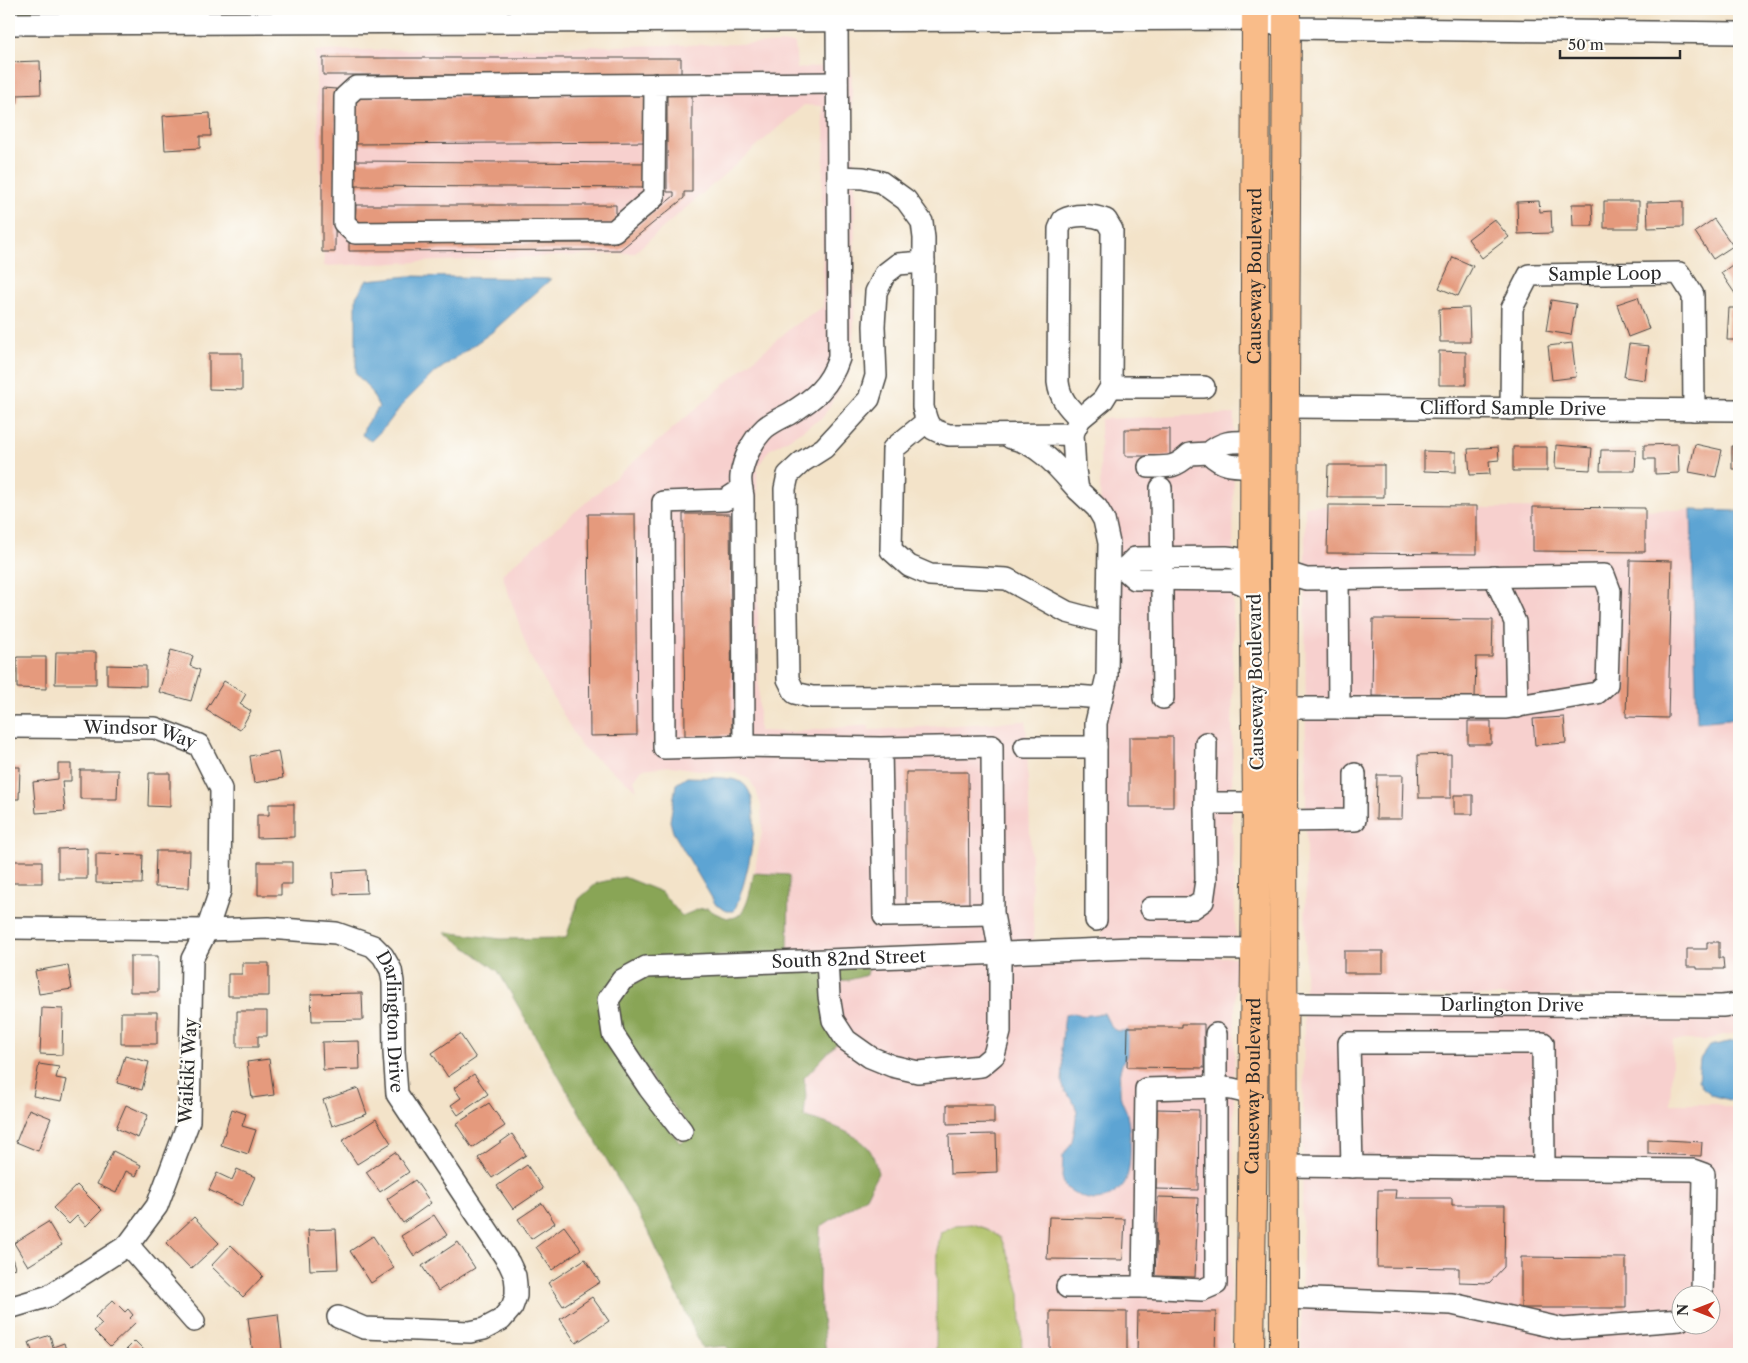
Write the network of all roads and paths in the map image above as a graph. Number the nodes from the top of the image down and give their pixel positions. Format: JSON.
{"nodes":[{"id":1,"x":1049,"y":14,"type":"edge"},
{"id":2,"x":1256,"y":14,"type":"edge"},
{"id":3,"x":563,"y":15,"type":"edge"},
{"id":4,"x":1287,"y":18,"type":"edge"},
{"id":5,"x":837,"y":21,"type":"junction"},
{"id":6,"x":9,"y":24,"type":"edge"},
{"id":7,"x":1739,"y":33,"type":"edge"},
{"id":8,"x":838,"y":83,"type":"junction"},
{"id":9,"x":655,"y":84,"type":"junction"},
{"id":10,"x":838,"y":177,"type":"junction"},
{"id":11,"x":924,"y":262,"type":"junction"},
{"id":12,"x":1255,"y":351,"type":"junction"},
{"id":13,"x":1111,"y":387,"type":"junction"},
{"id":14,"x":1204,"y":387,"type":"dead end"},
{"id":15,"x":1284,"y":407,"type":"junction"},
{"id":16,"x":1511,"y":409,"type":"junction"},
{"id":17,"x":1694,"y":410,"type":"junction"},
{"id":18,"x":1739,"y":410,"type":"edge"},
{"id":19,"x":926,"y":422,"type":"junction"},
{"id":20,"x":1076,"y":426,"type":"junction"},
{"id":21,"x":992,"y":434,"type":"junction"},
{"id":22,"x":1255,"y":454,"type":"junction"},
{"id":23,"x":1149,"y":468,"type":"dead end"},
{"id":24,"x":1161,"y":488,"type":"dead end"},
{"id":25,"x":742,"y":489,"type":"junction"},
{"id":26,"x":1078,"y":490,"type":"junction"},
{"id":27,"x":1162,"y":558,"type":"junction"},
{"id":28,"x":1117,"y":569,"type":"junction"},
{"id":29,"x":1284,"y":572,"type":"junction"},
{"id":30,"x":1494,"y":576,"type":"junction"},
{"id":31,"x":1338,"y":578,"type":"junction"},
{"id":32,"x":1163,"y":579,"type":"junction"},
{"id":33,"x":1255,"y":581,"type":"junction"},
{"id":34,"x":1108,"y":623,"type":"junction"},
{"id":35,"x":1102,"y":698,"type":"junction"},
{"id":36,"x":1164,"y":698,"type":"dead end"},
{"id":37,"x":1517,"y":707,"type":"junction"},
{"id":38,"x":1284,"y":708,"type":"junction"},
{"id":39,"x":1338,"y":708,"type":"junction"},
{"id":40,"x":9,"y":727,"type":"edge"},
{"id":41,"x":1206,"y":743,"type":"dead end"},
{"id":42,"x":744,"y":746,"type":"junction"},
{"id":43,"x":1024,"y":747,"type":"dead end"},
{"id":44,"x":1096,"y":747,"type":"junction"},
{"id":45,"x":881,"y":748,"type":"junction"},
{"id":46,"x":1355,"y":774,"type":"dead end"},
{"id":47,"x":1283,"y":782,"type":"junction"},
{"id":48,"x":1205,"y":803,"type":"junction"},
{"id":49,"x":1257,"y":803,"type":"junction"},
{"id":50,"x":1283,"y":821,"type":"junction"},
{"id":51,"x":1151,"y":908,"type":"dead end"},
{"id":52,"x":993,"y":914,"type":"junction"},
{"id":53,"x":1096,"y":920,"type":"dead end"},
{"id":54,"x":9,"y":928,"type":"edge"},
{"id":55,"x":207,"y":930,"type":"junction"},
{"id":56,"x":1256,"y":949,"type":"junction"},
{"id":57,"x":1000,"y":953,"type":"junction"},
{"id":58,"x":827,"y":960,"type":"junction"},
{"id":59,"x":1283,"y":1004,"type":"junction"},
{"id":60,"x":1739,"y":1004,"type":"edge"},
{"id":61,"x":1216,"y":1034,"type":"dead end"},
{"id":62,"x":1216,"y":1087,"type":"junction"},
{"id":63,"x":1253,"y":1094,"type":"junction"},
{"id":64,"x":682,"y":1131,"type":"dead end"},
{"id":65,"x":1284,"y":1166,"type":"junction"},
{"id":66,"x":1352,"y":1167,"type":"junction"},
{"id":67,"x":1544,"y":1168,"type":"junction"},
{"id":68,"x":128,"y":1245,"type":"junction"},
{"id":69,"x":1702,"y":1286,"type":"edge"},
{"id":70,"x":1067,"y":1287,"type":"dead end"},
{"id":71,"x":1143,"y":1287,"type":"junction"},
{"id":72,"x":1284,"y":1298,"type":"junction"},
{"id":73,"x":9,"y":1308,"type":"edge"},
{"id":74,"x":338,"y":1317,"type":"dead end"},
{"id":75,"x":194,"y":1321,"type":"dead end"},
{"id":76,"x":1670,"y":1321,"type":"edge"},
{"id":77,"x":1250,"y":1354,"type":"edge"},
{"id":78,"x":1284,"y":1354,"type":"edge"}],
"edges":[{"from":1,"to":2,"type":"street"},
{"from":1,"to":5,"type":"street"},
{"from":2,"to":4,"type":"street"},
{"from":2,"to":12,"type":"main road","name":"Causeway Boulevard"},
{"from":3,"to":5,"type":"street"},
{"from":3,"to":6,"type":"street"},
{"from":4,"to":7,"type":"street"},
{"from":4,"to":15,"type":"main road","name":"Causeway Boulevard"},
{"from":5,"to":8,"type":"street"},
{"from":8,"to":9,"type":"street"},
{"from":8,"to":10,"type":"street"},
{"from":9,"to":9,"type":"street"},
{"from":10,"to":11,"type":"street"},
{"from":10,"to":25,"type":"street"},
{"from":11,"to":19,"type":"street"},
{"from":11,"to":35,"type":"street"},
{"from":12,"to":22,"type":"main road","name":"Causeway Boulevard"},
{"from":12,"to":29,"type":"main road"},
{"from":13,"to":14,"type":"street"},
{"from":13,"to":20,"type":"street"},
{"from":13,"to":20,"type":"street"},
{"from":15,"to":16,"type":"street","name":"Clifford Sample Drive"},
{"from":15,"to":29,"type":"main road","name":"Causeway Boulevard"},
{"from":16,"to":17,"type":"street","name":"Clifford Sample Drive"},
{"from":16,"to":17,"type":"street","name":"Sample Loop"},
{"from":17,"to":18,"type":"street","name":"Clifford Sample Drive"},
{"from":19,"to":21,"type":"street"},
{"from":19,"to":34,"type":"street"},
{"from":20,"to":21,"type":"street"},
{"from":20,"to":26,"type":"street"},
{"from":21,"to":26,"type":"street"},
{"from":22,"to":23,"type":"street"},
{"from":22,"to":33,"type":"main road","name":"Causeway Boulevard"},
{"from":24,"to":27,"type":"street"},
{"from":25,"to":42,"type":"street"},
{"from":25,"to":42,"type":"street"},
{"from":26,"to":28,"type":"street"},
{"from":27,"to":28,"type":"street"},
{"from":27,"to":32,"type":"street"},
{"from":27,"to":33,"type":"street"},
{"from":28,"to":32,"type":"street"},
{"from":28,"to":34,"type":"street"},
{"from":29,"to":31,"type":"street"},
{"from":29,"to":38,"type":"main road","name":"Causeway Boulevard"},
{"from":30,"to":31,"type":"street"},
{"from":30,"to":37,"type":"street"},
{"from":30,"to":37,"type":"street"},
{"from":31,"to":39,"type":"street"},
{"from":32,"to":33,"type":"street"},
{"from":32,"to":36,"type":"street"},
{"from":33,"to":47,"type":"main road"},
{"from":33,"to":49,"type":"main road","name":"Causeway Boulevard"},
{"from":34,"to":35,"type":"street"},
{"from":35,"to":44,"type":"street"},
{"from":37,"to":39,"type":"street"},
{"from":38,"to":39,"type":"street"},
{"from":38,"to":47,"type":"main road","name":"Causeway Boulevard"},
{"from":40,"to":55,"type":"street","name":"Windsor Way"},
{"from":41,"to":48,"type":"street"},
{"from":42,"to":45,"type":"street"},
{"from":43,"to":44,"type":"street"},
{"from":44,"to":53,"type":"street"},
{"from":45,"to":52,"type":"street"},
{"from":45,"to":52,"type":"street"},
{"from":46,"to":50,"type":"street"},
{"from":47,"to":50,"type":"main road","name":"Causeway Boulevard"},
{"from":48,"to":49,"type":"street"},
{"from":48,"to":51,"type":"street"},
{"from":49,"to":56,"type":"main road","name":"Causeway Boulevard"},
{"from":49,"to":59,"type":"main road"},
{"from":50,"to":59,"type":"main road","name":"Causeway Boulevard"},
{"from":52,"to":57,"type":"street"},
{"from":54,"to":55,"type":"street","name":"Darlington Drive"},
{"from":55,"to":68,"type":"street","name":"Waikiki Way"},
{"from":55,"to":74,"type":"street","name":"Darlington Drive"},
{"from":56,"to":57,"type":"street","name":"South 82nd Street"},
{"from":56,"to":63,"type":"main road","name":"Causeway Boulevard"},
{"from":57,"to":58,"type":"street","name":"South 82nd Street"},
{"from":57,"to":58,"type":"street"},
{"from":58,"to":64,"type":"street","name":"South 82nd Street"},
{"from":59,"to":60,"type":"street","name":"Darlington Drive"},
{"from":59,"to":65,"type":"main road","name":"Causeway Boulevard"},
{"from":61,"to":62,"type":"street"},
{"from":62,"to":63,"type":"street"},
{"from":62,"to":71,"type":"street"},
{"from":62,"to":71,"type":"street"},
{"from":63,"to":72,"type":"main road"},
{"from":63,"to":77,"type":"main road","name":"Causeway Boulevard"},
{"from":65,"to":66,"type":"street"},
{"from":65,"to":72,"type":"main road","name":"Causeway Boulevard"},
{"from":66,"to":67,"type":"street"},
{"from":66,"to":67,"type":"street"},
{"from":67,"to":69,"type":"street"},
{"from":68,"to":73,"type":"street","name":"Waikiki Way"},
{"from":68,"to":75,"type":"street"},
{"from":70,"to":71,"type":"street"},
{"from":72,"to":76,"type":"street"},
{"from":72,"to":78,"type":"main road","name":"Causeway Boulevard"}]}
